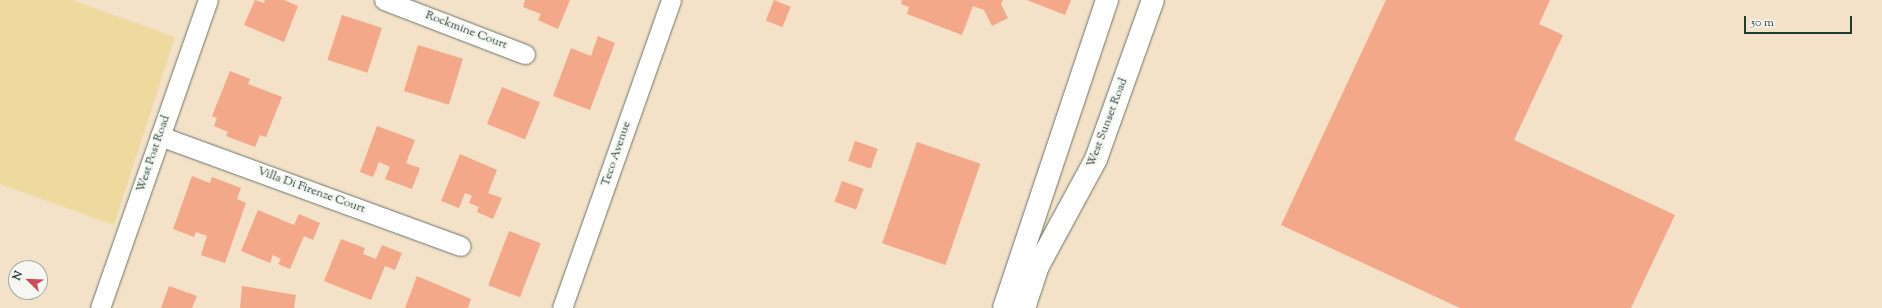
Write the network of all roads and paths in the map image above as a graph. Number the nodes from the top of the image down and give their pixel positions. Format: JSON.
{"nodes":[{"id":1,"x":208,"y":0,"type":"edge"},
{"id":2,"x":384,"y":0,"type":"edge"},
{"id":3,"x":671,"y":0,"type":"edge"},
{"id":4,"x":1107,"y":0,"type":"edge"},
{"id":5,"x":1153,"y":0,"type":"edge"},
{"id":6,"x":525,"y":54,"type":"dead end"},
{"id":7,"x":160,"y":136,"type":"junction"},
{"id":8,"x":461,"y":246,"type":"dead end"},
{"id":9,"x":100,"y":308,"type":"edge"},
{"id":10,"x":562,"y":308,"type":"edge"},
{"id":11,"x":1004,"y":308,"type":"edge"},
{"id":12,"x":1024,"y":308,"type":"edge"}],
"edges":[{"from":1,"to":7,"type":"street","name":"West Post Road"},
{"from":2,"to":6,"type":"street","name":"Rockmine Court"},
{"from":3,"to":10,"type":"street","name":"Teco Avenue"},
{"from":4,"to":11,"type":"main road"},
{"from":5,"to":12,"type":"main road","name":"West Sunset Road"},
{"from":7,"to":8,"type":"street","name":"Villa Di Firenze Court"},
{"from":7,"to":9,"type":"street","name":"West Post Road"}]}
